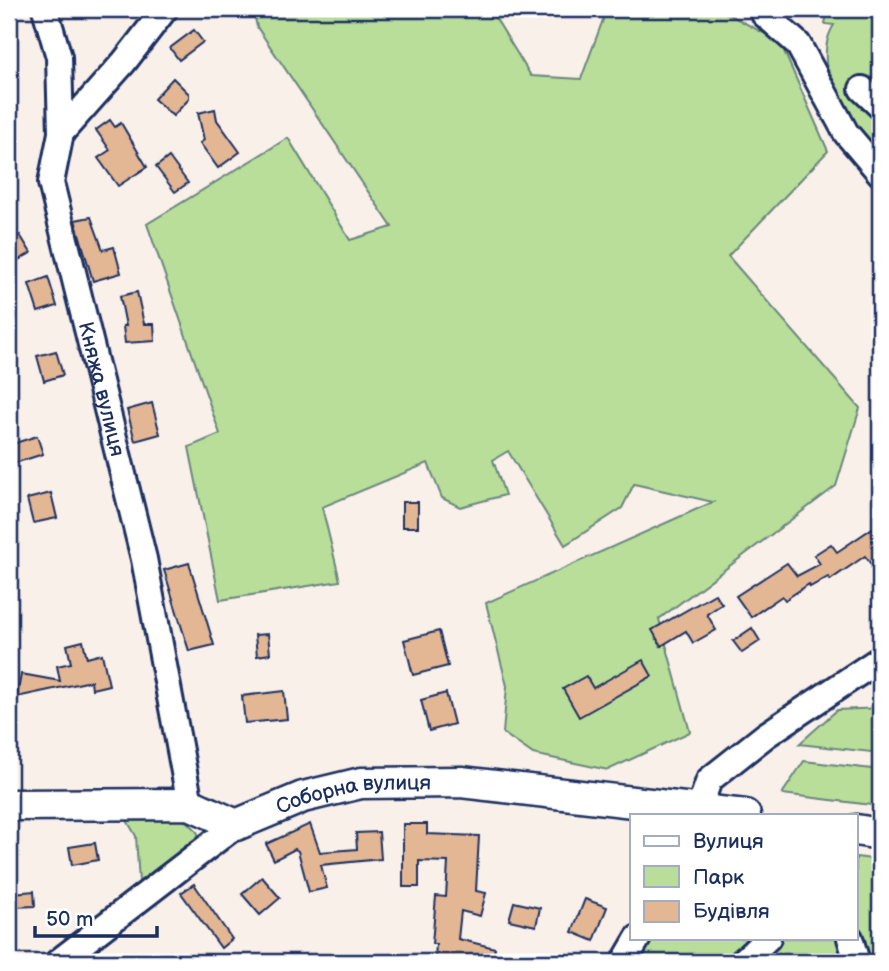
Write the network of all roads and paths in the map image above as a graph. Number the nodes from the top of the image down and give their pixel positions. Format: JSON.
{"nodes":[{"id":1,"x":45,"y":9,"type":"edge"},
{"id":2,"x":165,"y":9,"type":"edge"},
{"id":3,"x":764,"y":15,"type":"dead end"},
{"id":4,"x":862,"y":89,"type":"dead end"},
{"id":5,"x":880,"y":106,"type":"edge"},
{"id":6,"x":61,"y":133,"type":"junction"},
{"id":7,"x":880,"y":173,"type":"edge"},
{"id":8,"x":880,"y":660,"type":"edge"},
{"id":9,"x":190,"y":804,"type":"junction"},
{"id":10,"x":9,"y":805,"type":"edge"},
{"id":11,"x":698,"y":812,"type":"edge"},
{"id":12,"x":729,"y":814,"type":"edge"},
{"id":13,"x":236,"y":825,"type":"junction"},
{"id":14,"x":858,"y":830,"type":"edge"},
{"id":15,"x":880,"y":834,"type":"edge"},
{"id":16,"x":637,"y":940,"type":"edge"},
{"id":17,"x":766,"y":940,"type":"edge"},
{"id":18,"x":851,"y":940,"type":"edge"},
{"id":19,"x":58,"y":962,"type":"edge"},
{"id":20,"x":624,"y":962,"type":"edge"},
{"id":21,"x":742,"y":962,"type":"edge"},
{"id":22,"x":857,"y":962,"type":"edge"}],
"edges":[{"from":1,"to":6,"type":"street","name":"Княжа вулиця"},
{"from":2,"to":6,"type":"street"},
{"from":3,"to":7,"type":"street"},
{"from":4,"to":5,"type":"street"},
{"from":6,"to":9,"type":"street","name":"Княжа вулиця"},
{"from":8,"to":11,"type":"street"},
{"from":9,"to":10,"type":"main road"},
{"from":9,"to":13,"type":"main road"},
{"from":11,"to":12,"type":"main road","name":"Соборна вулиця"},
{"from":11,"to":13,"type":"main road","name":"Соборна вулиця"},
{"from":13,"to":19,"type":"street"},
{"from":14,"to":15,"type":"main road"},
{"from":16,"to":20,"type":"street"},
{"from":17,"to":21,"type":"street"},
{"from":18,"to":22,"type":"street"}]}
